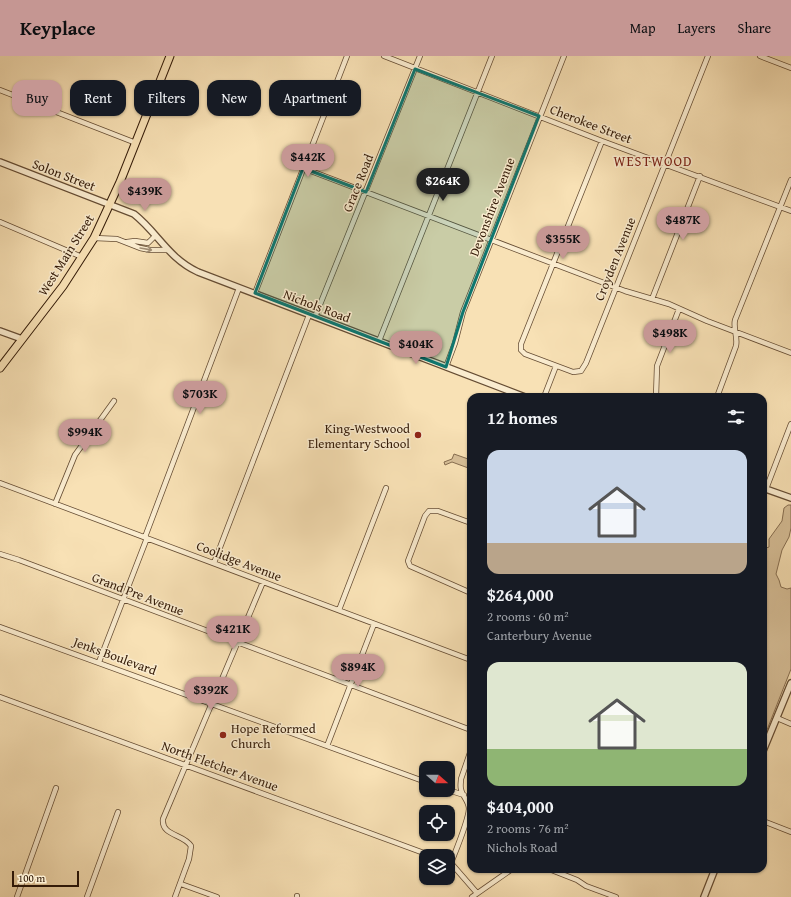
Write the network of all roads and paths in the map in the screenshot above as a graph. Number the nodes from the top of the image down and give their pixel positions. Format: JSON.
{"nodes":[{"id":1,"x":170,"y":56,"type":"edge"},
{"id":2,"x":347,"y":56,"type":"edge"},
{"id":3,"x":384,"y":56,"type":"edge"},
{"id":4,"x":420,"y":56,"type":"edge"},
{"id":5,"x":492,"y":56,"type":"edge"},
{"id":6,"x":564,"y":56,"type":"edge"},
{"id":7,"x":708,"y":56,"type":"edge"},
{"id":8,"x":760,"y":56,"type":"edge"},
{"id":9,"x":415,"y":68,"type":"junction"},
{"id":10,"x":791,"y":68,"type":"edge"},
{"id":11,"x":0,"y":90,"type":"edge"},
{"id":12,"x":477,"y":92,"type":"junction"},
{"id":13,"x":539,"y":116,"type":"junction"},
{"id":14,"x":602,"y":141,"type":"junction"},
{"id":15,"x":136,"y":142,"type":"junction"},
{"id":16,"x":0,"y":162,"type":"edge"},
{"id":17,"x":666,"y":164,"type":"junction"},
{"id":18,"x":303,"y":168,"type":"junction"},
{"id":19,"x":700,"y":176,"type":"junction"},
{"id":20,"x":791,"y":180,"type":"edge"},
{"id":21,"x":366,"y":192,"type":"junction"},
{"id":22,"x":110,"y":204,"type":"junction"},
{"id":23,"x":780,"y":207,"type":"junction"},
{"id":24,"x":119,"y":208,"type":"joint"},
{"id":25,"x":791,"y":211,"type":"edge"},
{"id":26,"x":429,"y":216,"type":"junction"},
{"id":27,"x":0,"y":222,"type":"edge"},
{"id":28,"x":156,"y":236,"type":"junction"},
{"id":29,"x":94,"y":238,"type":"junction"},
{"id":30,"x":491,"y":240,"type":"junction"},
{"id":31,"x":127,"y":242,"type":"junction"},
{"id":32,"x":167,"y":250,"type":"junction"},
{"id":33,"x":82,"y":257,"type":"junction"},
{"id":34,"x":553,"y":263,"type":"junction"},
{"id":35,"x":615,"y":287,"type":"junction"},
{"id":36,"x":239,"y":288,"type":"junction"},
{"id":37,"x":255,"y":294,"type":"junction"},
{"id":38,"x":652,"y":299,"type":"junction"},
{"id":39,"x":679,"y":309,"type":"junction"},
{"id":40,"x":309,"y":315,"type":"junction"},
{"id":41,"x":315,"y":317,"type":"junction"},
{"id":42,"x":0,"y":331,"type":"edge"},
{"id":43,"x":736,"y":331,"type":"junction"},
{"id":44,"x":22,"y":339,"type":"junction"},
{"id":45,"x":379,"y":341,"type":"junction"},
{"id":46,"x":791,"y":353,"type":"edge"},
{"id":47,"x":556,"y":366,"type":"junction"},
{"id":48,"x":446,"y":367,"type":"junction"},
{"id":49,"x":0,"y":368,"type":"edge"},
{"id":50,"x":514,"y":393,"type":"edge"},
{"id":51,"x":546,"y":393,"type":"edge"},
{"id":52,"x":656,"y":393,"type":"edge"},
{"id":53,"x":718,"y":393,"type":"edge"},
{"id":54,"x":114,"y":401,"type":"dead end"},
{"id":55,"x":791,"y":424,"type":"edge"},
{"id":56,"x":0,"y":483,"type":"edge"},
{"id":57,"x":767,"y":483,"type":"edge"},
{"id":58,"x":386,"y":488,"type":"dead end"},
{"id":59,"x":767,"y":489,"type":"edge"},
{"id":60,"x":791,"y":498,"type":"edge"},
{"id":61,"x":54,"y":504,"type":"junction"},
{"id":62,"x":467,"y":521,"type":"edge"},
{"id":63,"x":146,"y":537,"type":"junction"},
{"id":64,"x":0,"y":554,"type":"edge"},
{"id":65,"x":214,"y":563,"type":"junction"},
{"id":66,"x":262,"y":582,"type":"junction"},
{"id":67,"x":467,"y":591,"type":"edge"},
{"id":68,"x":122,"y":600,"type":"junction"},
{"id":69,"x":339,"y":610,"type":"junction"},
{"id":70,"x":374,"y":624,"type":"junction"},
{"id":71,"x":0,"y":627,"type":"edge"},
{"id":72,"x":238,"y":642,"type":"junction"},
{"id":73,"x":467,"y":659,"type":"edge"},
{"id":74,"x":99,"y":662,"type":"junction"},
{"id":75,"x":791,"y":683,"type":"edge"},
{"id":76,"x":351,"y":685,"type":"junction"},
{"id":77,"x":0,"y":697,"type":"edge"},
{"id":78,"x":212,"y":703,"type":"junction"},
{"id":79,"x":777,"y":718,"type":"junction"},
{"id":80,"x":791,"y":724,"type":"edge"},
{"id":81,"x":467,"y":728,"type":"edge"},
{"id":82,"x":767,"y":742,"type":"edge"},
{"id":83,"x":327,"y":746,"type":"junction"},
{"id":84,"x":467,"y":762,"type":"edge"},
{"id":85,"x":186,"y":765,"type":"junction"},
{"id":86,"x":419,"y":779,"type":"edge"},
{"id":87,"x":56,"y":788,"type":"dead end"},
{"id":88,"x":455,"y":792,"type":"edge"},
{"id":89,"x":464,"y":795,"type":"junction"},
{"id":90,"x":467,"y":802,"type":"edge"},
{"id":91,"x":118,"y":812,"type":"dead end"},
{"id":92,"x":467,"y":814,"type":"edge"},
{"id":93,"x":767,"y":823,"type":"edge"},
{"id":94,"x":791,"y":832,"type":"edge"},
{"id":95,"x":454,"y":849,"type":"edge"},
{"id":96,"x":419,"y":851,"type":"edge"},
{"id":97,"x":455,"y":869,"type":"edge"},
{"id":98,"x":506,"y":873,"type":"edge"},
{"id":99,"x":559,"y":873,"type":"edge"},
{"id":100,"x":713,"y":873,"type":"edge"},
{"id":101,"x":180,"y":884,"type":"junction"},
{"id":102,"x":477,"y":893,"type":"junction"},
{"id":103,"x":16,"y":897,"type":"edge"},
{"id":104,"x":87,"y":897,"type":"edge"},
{"id":105,"x":175,"y":897,"type":"edge"},
{"id":106,"x":217,"y":897,"type":"edge"},
{"id":107,"x":472,"y":897,"type":"edge"},
{"id":108,"x":616,"y":897,"type":"edge"},
{"id":109,"x":704,"y":897,"type":"edge"}],
"edges":[{"from":1,"to":15,"type":"main road","name":"West Main Street"},
{"from":2,"to":18,"type":"street"},
{"from":3,"to":9,"type":"street","name":"Cherokee Street"},
{"from":4,"to":9,"type":"street","name":"Grace Road"},
{"from":5,"to":12,"type":"street"},
{"from":6,"to":13,"type":"street","name":"Devonshire Avenue"},
{"from":7,"to":17,"type":"street","name":"Croyden Avenue"},
{"from":8,"to":10,"type":"street"},
{"from":9,"to":12,"type":"street","name":"Cherokee Street"},
{"from":9,"to":21,"type":"street","name":"Grace Road"},
{"from":11,"to":15,"type":"street"},
{"from":12,"to":13,"type":"street","name":"Cherokee Street"},
{"from":12,"to":26,"type":"street"},
{"from":13,"to":14,"type":"street","name":"Cherokee Street"},
{"from":13,"to":30,"type":"street","name":"Devonshire Avenue"},
{"from":14,"to":17,"type":"street","name":"Cherokee Street"},
{"from":14,"to":34,"type":"street"},
{"from":15,"to":22,"type":"main road","name":"West Main Street"},
{"from":16,"to":22,"type":"street","name":"Solon Street"},
{"from":17,"to":19,"type":"street","name":"Cherokee Street"},
{"from":17,"to":35,"type":"street","name":"Croyden Avenue"},
{"from":18,"to":21,"type":"street"},
{"from":18,"to":37,"type":"street"},
{"from":19,"to":23,"type":"street","name":"Cherokee Street"},
{"from":19,"to":38,"type":"street"},
{"from":20,"to":23,"type":"street"},
{"from":21,"to":26,"type":"street"},
{"from":21,"to":41,"type":"street","name":"Grace Road"},
{"from":22,"to":24,"type":"street","name":"Solon Street"},
{"from":22,"to":29,"type":"main road","name":"West Main Street"},
{"from":23,"to":25,"type":"street","name":"Cherokee Street"},
{"from":23,"to":43,"type":"street"},
{"from":24,"to":28,"type":"street","name":"Nichols Road"},
{"from":26,"to":30,"type":"street"},
{"from":26,"to":45,"type":"street"},
{"from":27,"to":33,"type":"street"},
{"from":28,"to":31,"type":"street"},
{"from":28,"to":32,"type":"street","name":"Nichols Road"},
{"from":29,"to":31,"type":"street"},
{"from":29,"to":33,"type":"main road","name":"West Main Street"},
{"from":30,"to":34,"type":"street"},
{"from":30,"to":48,"type":"street","name":"Devonshire Avenue"},
{"from":31,"to":32,"type":"street","one_way":true},
{"from":32,"to":36,"type":"street","name":"Nichols Road"},
{"from":33,"to":44,"type":"main road","name":"West Main Street"},
{"from":34,"to":35,"type":"street"},
{"from":34,"to":47,"type":"street","name":"Croyden Avenue"},
{"from":35,"to":38,"type":"street"},
{"from":35,"to":47,"type":"street","name":"Croyden Avenue"},
{"from":36,"to":37,"type":"street","name":"Nichols Road"},
{"from":36,"to":63,"type":"street"},
{"from":37,"to":40,"type":"street","name":"Nichols Road"},
{"from":38,"to":39,"type":"street"},
{"from":39,"to":43,"type":"street"},
{"from":39,"to":52,"type":"street"},
{"from":40,"to":41,"type":"street","name":"Nichols Road"},
{"from":40,"to":65,"type":"street"},
{"from":41,"to":45,"type":"street","name":"Nichols Road"},
{"from":42,"to":44,"type":"street"},
{"from":43,"to":46,"type":"street"},
{"from":43,"to":53,"type":"street"},
{"from":44,"to":49,"type":"main road","name":"West Main Street"},
{"from":45,"to":48,"type":"street","name":"Nichols Road"},
{"from":47,"to":51,"type":"street"},
{"from":48,"to":50,"type":"street","name":"Nichols Road"},
{"from":54,"to":61,"type":"street"},
{"from":55,"to":57,"type":"street"},
{"from":56,"to":61,"type":"street","name":"Coolidge Avenue"},
{"from":58,"to":69,"type":"street"},
{"from":59,"to":60,"type":"street"},
{"from":61,"to":63,"type":"street","name":"Coolidge Avenue"},
{"from":62,"to":67,"type":"street"},
{"from":63,"to":65,"type":"street","name":"Coolidge Avenue"},
{"from":63,"to":68,"type":"street"},
{"from":64,"to":68,"type":"street","name":"Grand Pre Avenue"},
{"from":65,"to":66,"type":"street","name":"Coolidge Avenue"},
{"from":66,"to":69,"type":"street","name":"Coolidge Avenue"},
{"from":66,"to":72,"type":"street"},
{"from":68,"to":72,"type":"street","name":"Grand Pre Avenue"},
{"from":68,"to":74,"type":"street"},
{"from":69,"to":70,"type":"street","name":"Coolidge Avenue"},
{"from":70,"to":73,"type":"street","name":"Coolidge Avenue"},
{"from":70,"to":76,"type":"street"},
{"from":71,"to":74,"type":"street","name":"Jenks Boulevard"},
{"from":72,"to":76,"type":"street","name":"Grand Pre Avenue"},
{"from":72,"to":78,"type":"street"},
{"from":74,"to":78,"type":"street","name":"Jenks Boulevard"},
{"from":75,"to":79,"type":"street"},
{"from":76,"to":81,"type":"street","name":"Grand Pre Avenue"},
{"from":76,"to":83,"type":"street"},
{"from":77,"to":85,"type":"street","name":"North Fletcher Avenue"},
{"from":78,"to":83,"type":"street","name":"Jenks Boulevard"},
{"from":78,"to":85,"type":"street"},
{"from":79,"to":80,"type":"street"},
{"from":79,"to":82,"type":"street"},
{"from":83,"to":86,"type":"street","name":"Jenks Boulevard"},
{"from":84,"to":89,"type":"street"},
{"from":85,"to":96,"type":"street","name":"North Fletcher Avenue"},
{"from":85,"to":101,"type":"street"},
{"from":87,"to":103,"type":"street"},
{"from":88,"to":89,"type":"street"},
{"from":89,"to":90,"type":"street"},
{"from":91,"to":104,"type":"street"},
{"from":92,"to":95,"type":"street"},
{"from":93,"to":94,"type":"street"},
{"from":97,"to":102,"type":"street"},
{"from":98,"to":102,"type":"street"},
{"from":99,"to":108,"type":"street"},
{"from":100,"to":109,"type":"street"},
{"from":101,"to":105,"type":"street"},
{"from":101,"to":106,"type":"street"},
{"from":102,"to":107,"type":"street"}]}
